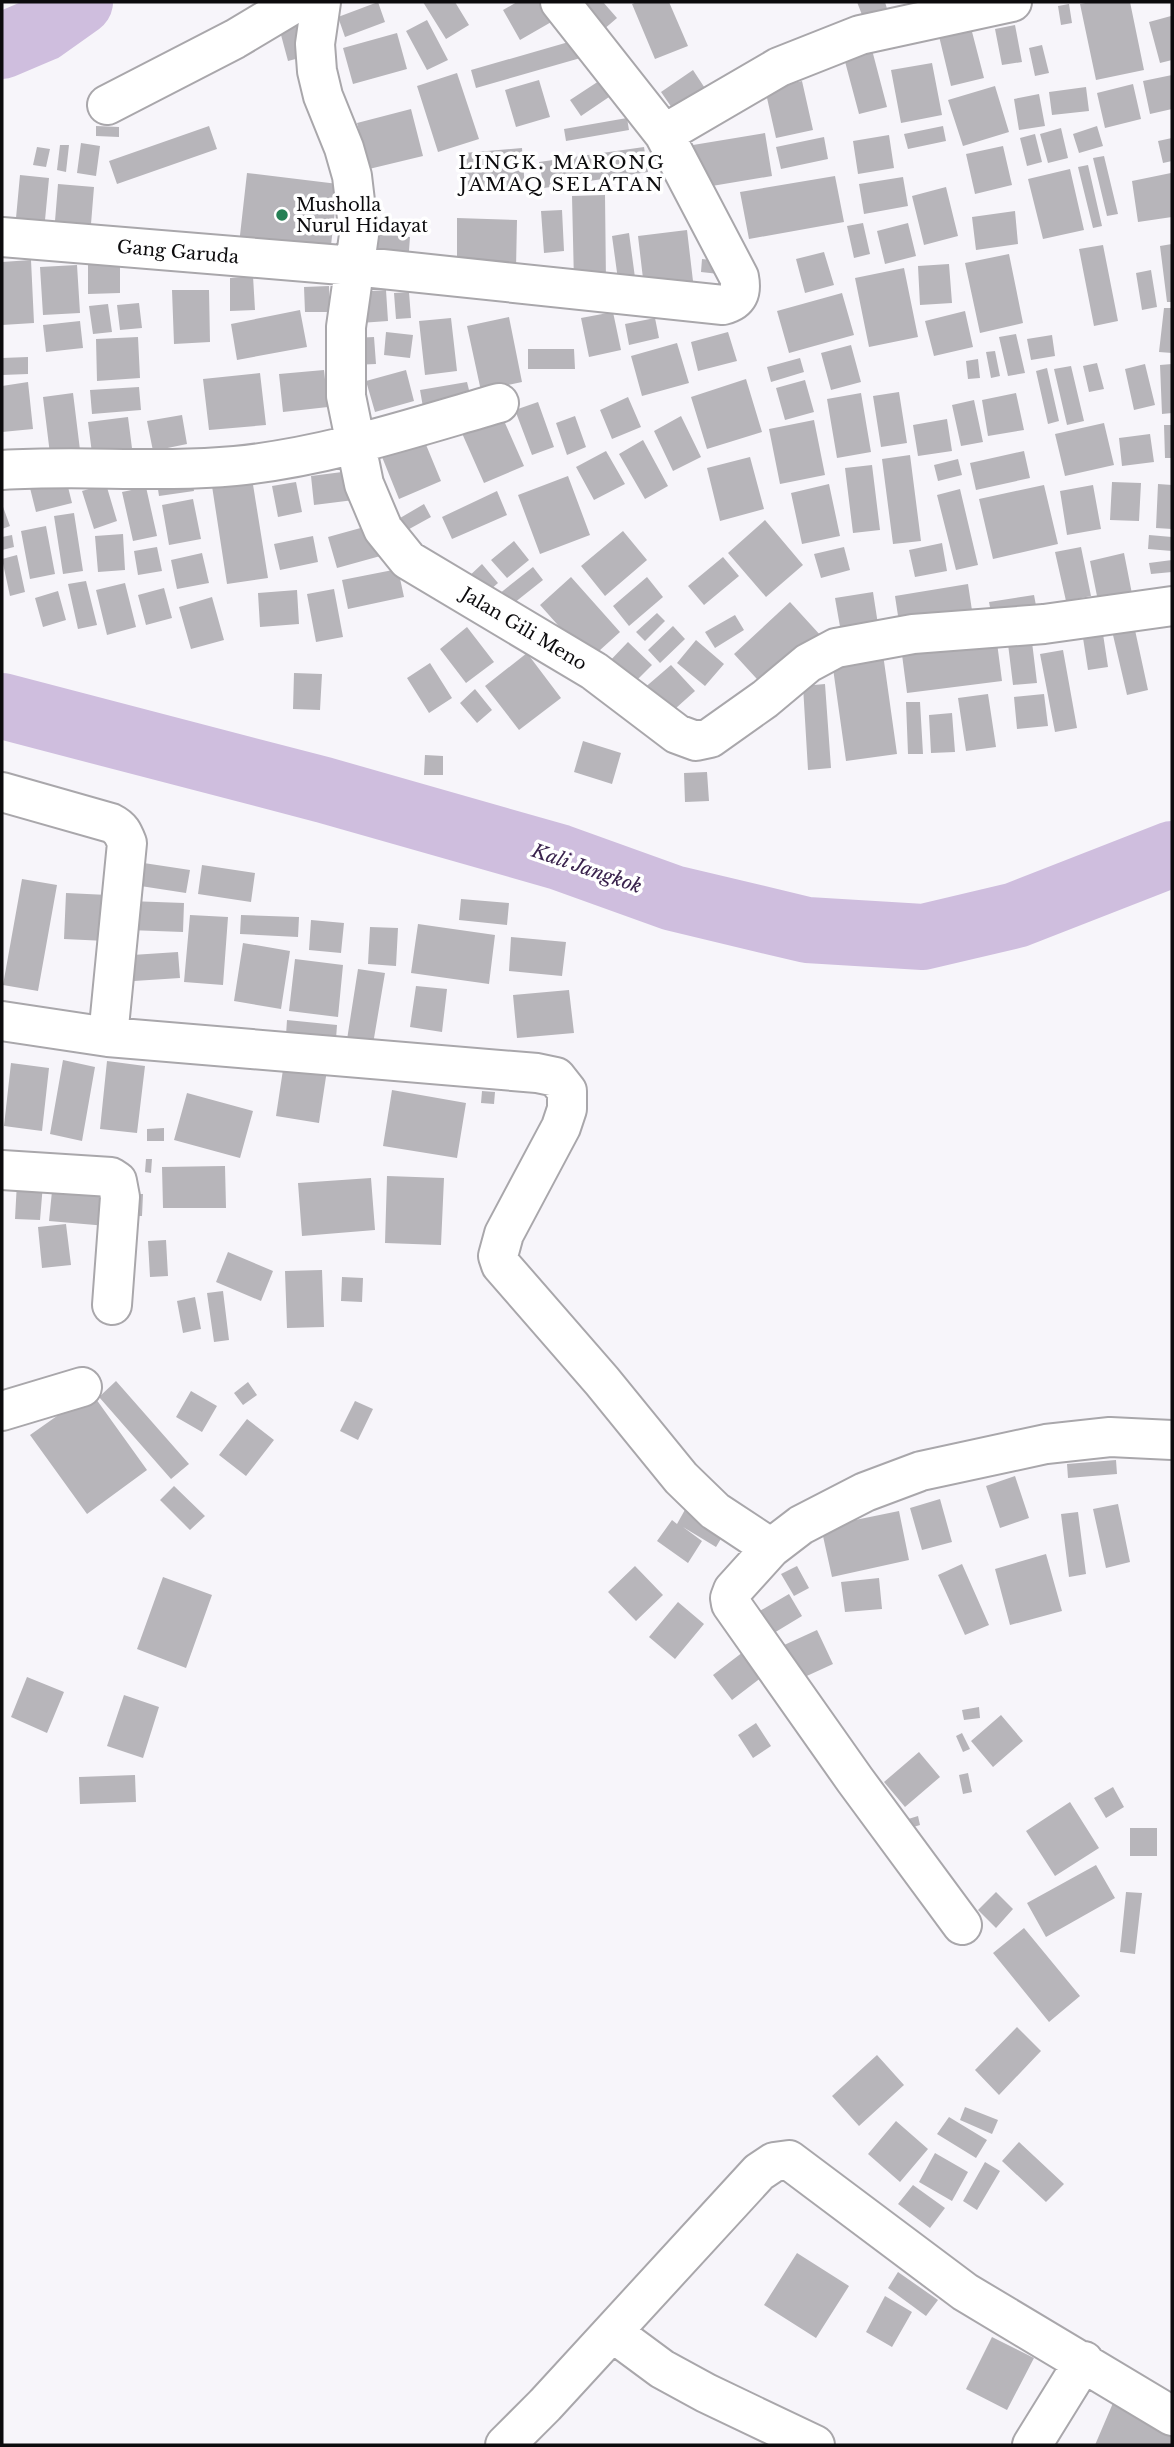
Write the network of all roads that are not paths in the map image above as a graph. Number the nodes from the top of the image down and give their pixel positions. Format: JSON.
{"nodes":[{"id":1,"x":297,"y":2,"type":"edge"},
{"id":2,"x":321,"y":2,"type":"edge"},
{"id":3,"x":560,"y":2,"type":"edge"},
{"id":4,"x":1012,"y":2,"type":"edge"},
{"id":5,"x":107,"y":106,"type":"dead end"},
{"id":6,"x":664,"y":134,"type":"junction"},
{"id":7,"x":2,"y":237,"type":"edge"},
{"id":8,"x":354,"y":266,"type":"junction"},
{"id":9,"x":499,"y":403,"type":"dead end"},
{"id":10,"x":355,"y":445,"type":"junction"},
{"id":11,"x":2,"y":470,"type":"edge"},
{"id":12,"x":1172,"y":606,"type":"edge"},
{"id":13,"x":2,"y":792,"type":"edge"},
{"id":14,"x":2,"y":1021,"type":"edge"},
{"id":15,"x":108,"y":1037,"type":"junction"},
{"id":16,"x":2,"y":1170,"type":"edge"},
{"id":17,"x":112,"y":1305,"type":"dead end"},
{"id":18,"x":82,"y":1387,"type":"dead end"},
{"id":19,"x":2,"y":1411,"type":"edge"},
{"id":20,"x":1172,"y":1440,"type":"edge"},
{"id":21,"x":771,"y":1548,"type":"junction"},
{"id":22,"x":962,"y":1925,"type":"dead end"},
{"id":23,"x":612,"y":2332,"type":"junction"},
{"id":24,"x":1084,"y":2361,"type":"junction"},
{"id":25,"x":1172,"y":2416,"type":"edge"},
{"id":26,"x":505,"y":2445,"type":"edge"},
{"id":27,"x":815,"y":2445,"type":"edge"},
{"id":28,"x":1032,"y":2445,"type":"edge"}],
"edges":[{"from":1,"to":5,"type":"street"},
{"from":2,"to":8,"type":"street","name":"Jalan Gili Meno"},
{"from":3,"to":6,"type":"street"},
{"from":4,"to":6,"type":"street"},
{"from":6,"to":8,"type":"street","name":"Gang Garuda"},
{"from":7,"to":8,"type":"street","name":"Gang Garuda"},
{"from":8,"to":10,"type":"street","name":"Jalan Gili Meno"},
{"from":9,"to":10,"type":"street"},
{"from":10,"to":11,"type":"street"},
{"from":10,"to":12,"type":"street","name":"Jalan Gili Meno"},
{"from":13,"to":15,"type":"street"},
{"from":14,"to":15,"type":"street"},
{"from":15,"to":21,"type":"street"},
{"from":16,"to":17,"type":"street"},
{"from":18,"to":19,"type":"street"},
{"from":20,"to":21,"type":"street"},
{"from":21,"to":22,"type":"street"},
{"from":23,"to":24,"type":"street"},
{"from":23,"to":26,"type":"street"},
{"from":23,"to":27,"type":"street"},
{"from":24,"to":25,"type":"street"},
{"from":24,"to":28,"type":"street"}]}
